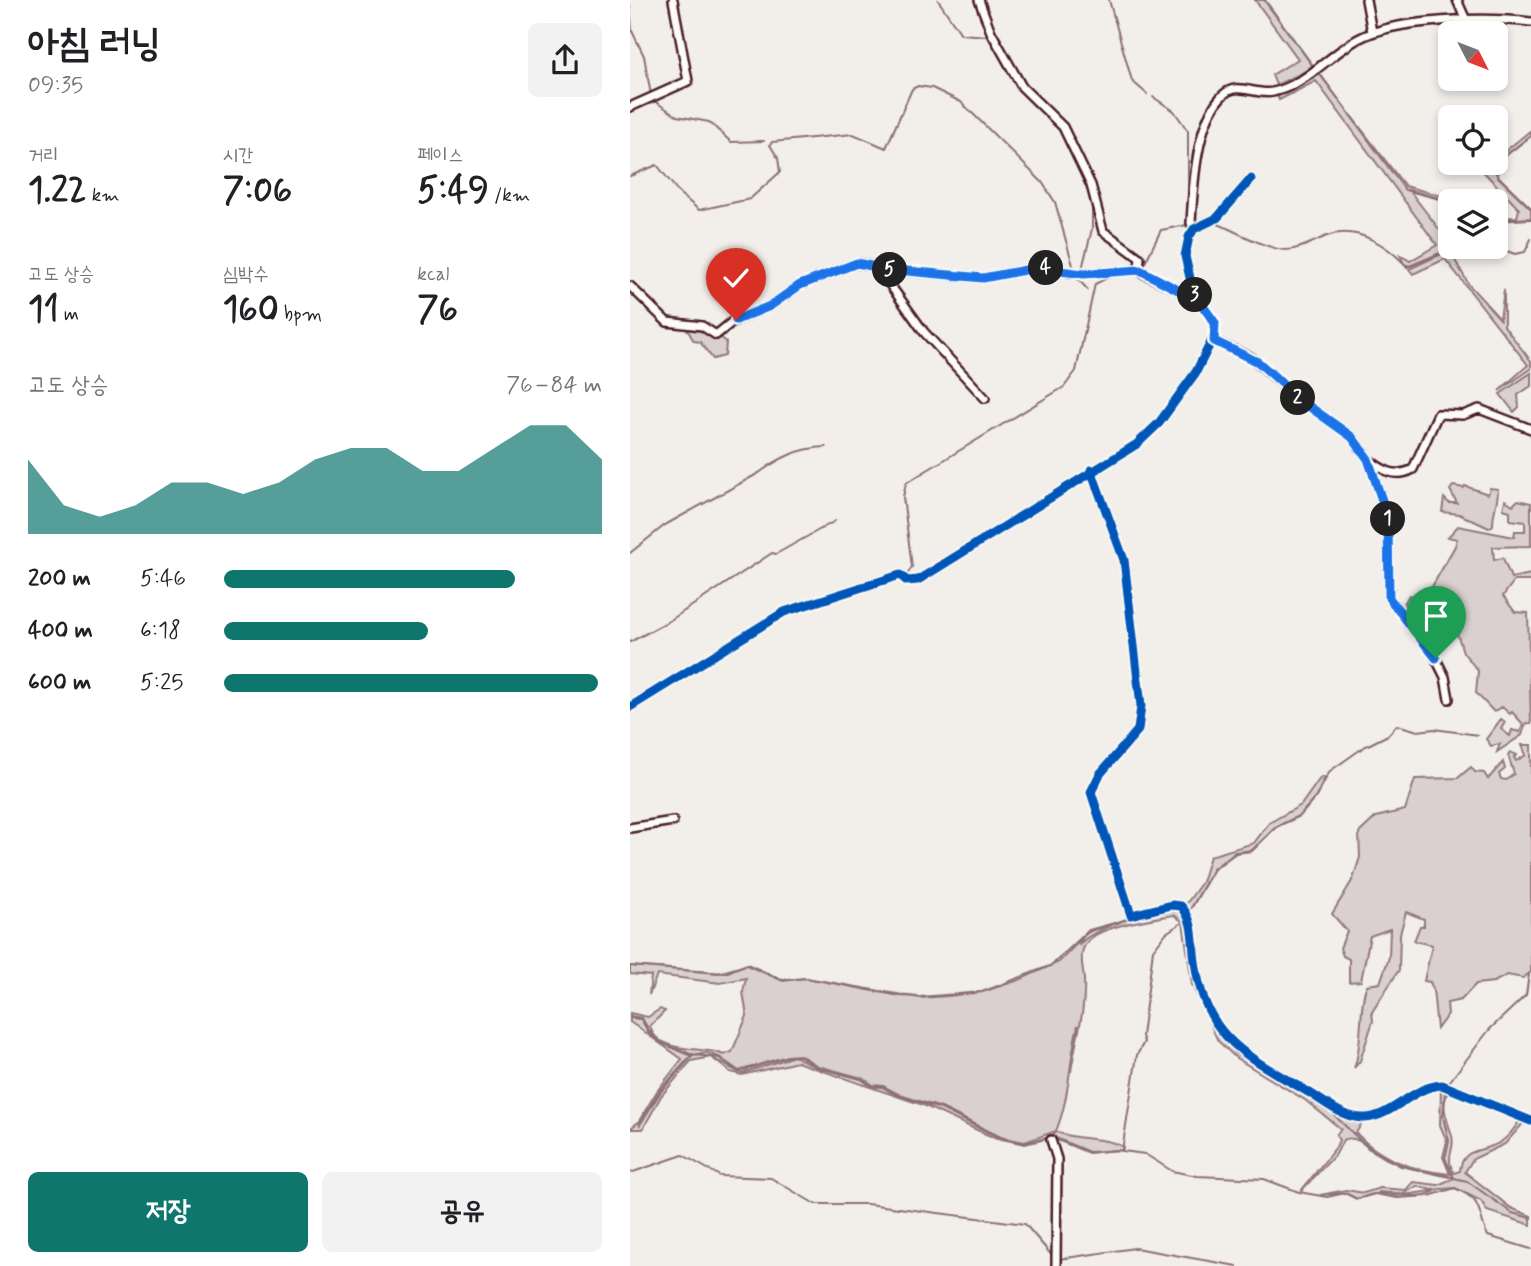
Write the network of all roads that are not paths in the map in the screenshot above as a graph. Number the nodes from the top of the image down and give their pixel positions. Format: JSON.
{"nodes":[{"id":1,"x":673,"y":0,"type":"edge"},
{"id":2,"x":979,"y":0,"type":"edge"},
{"id":3,"x":1366,"y":0,"type":"edge"},
{"id":4,"x":1457,"y":0,"type":"edge"},
{"id":5,"x":1465,"y":18,"type":"junction"},
{"id":6,"x":1531,"y":22,"type":"edge"},
{"id":7,"x":1372,"y":32,"type":"junction"},
{"id":8,"x":630,"y":107,"type":"edge"},
{"id":9,"x":1251,"y":179,"type":"dead end"},
{"id":10,"x":1194,"y":229,"type":"junction"},
{"id":11,"x":878,"y":268,"type":"junction"},
{"id":12,"x":1140,"y":270,"type":"junction"},
{"id":13,"x":630,"y":286,"type":"edge"},
{"id":14,"x":1192,"y":291,"type":"junction"},
{"id":15,"x":1214,"y":341,"type":"junction"},
{"id":16,"x":985,"y":398,"type":"dead end"},
{"id":17,"x":1531,"y":429,"type":"edge"},
{"id":18,"x":1368,"y":459,"type":"junction"},
{"id":19,"x":1091,"y":470,"type":"junction"},
{"id":20,"x":1449,"y":699,"type":"dead end"},
{"id":21,"x":630,"y":707,"type":"edge"},
{"id":22,"x":673,"y":821,"type":"dead end"},
{"id":23,"x":630,"y":828,"type":"edge"},
{"id":24,"x":1531,"y":1121,"type":"edge"},
{"id":25,"x":1051,"y":1140,"type":"dead end"},
{"id":26,"x":1056,"y":1266,"type":"edge"}],
"edges":[{"from":1,"to":8,"type":"street"},
{"from":2,"to":12,"type":"street"},
{"from":3,"to":7,"type":"street"},
{"from":4,"to":5,"type":"street"},
{"from":5,"to":6,"type":"street"},
{"from":5,"to":7,"type":"street"},
{"from":7,"to":10,"type":"street"},
{"from":9,"to":10,"type":"street"},
{"from":10,"to":14,"type":"street"},
{"from":11,"to":12,"type":"street"},
{"from":11,"to":13,"type":"street"},
{"from":11,"to":16,"type":"street"},
{"from":12,"to":14,"type":"street"},
{"from":14,"to":15,"type":"street"},
{"from":15,"to":18,"type":"street"},
{"from":15,"to":19,"type":"street"},
{"from":17,"to":18,"type":"street"},
{"from":18,"to":20,"type":"street"},
{"from":19,"to":21,"type":"street"},
{"from":19,"to":24,"type":"street"},
{"from":22,"to":23,"type":"street"},
{"from":25,"to":26,"type":"street"}]}
